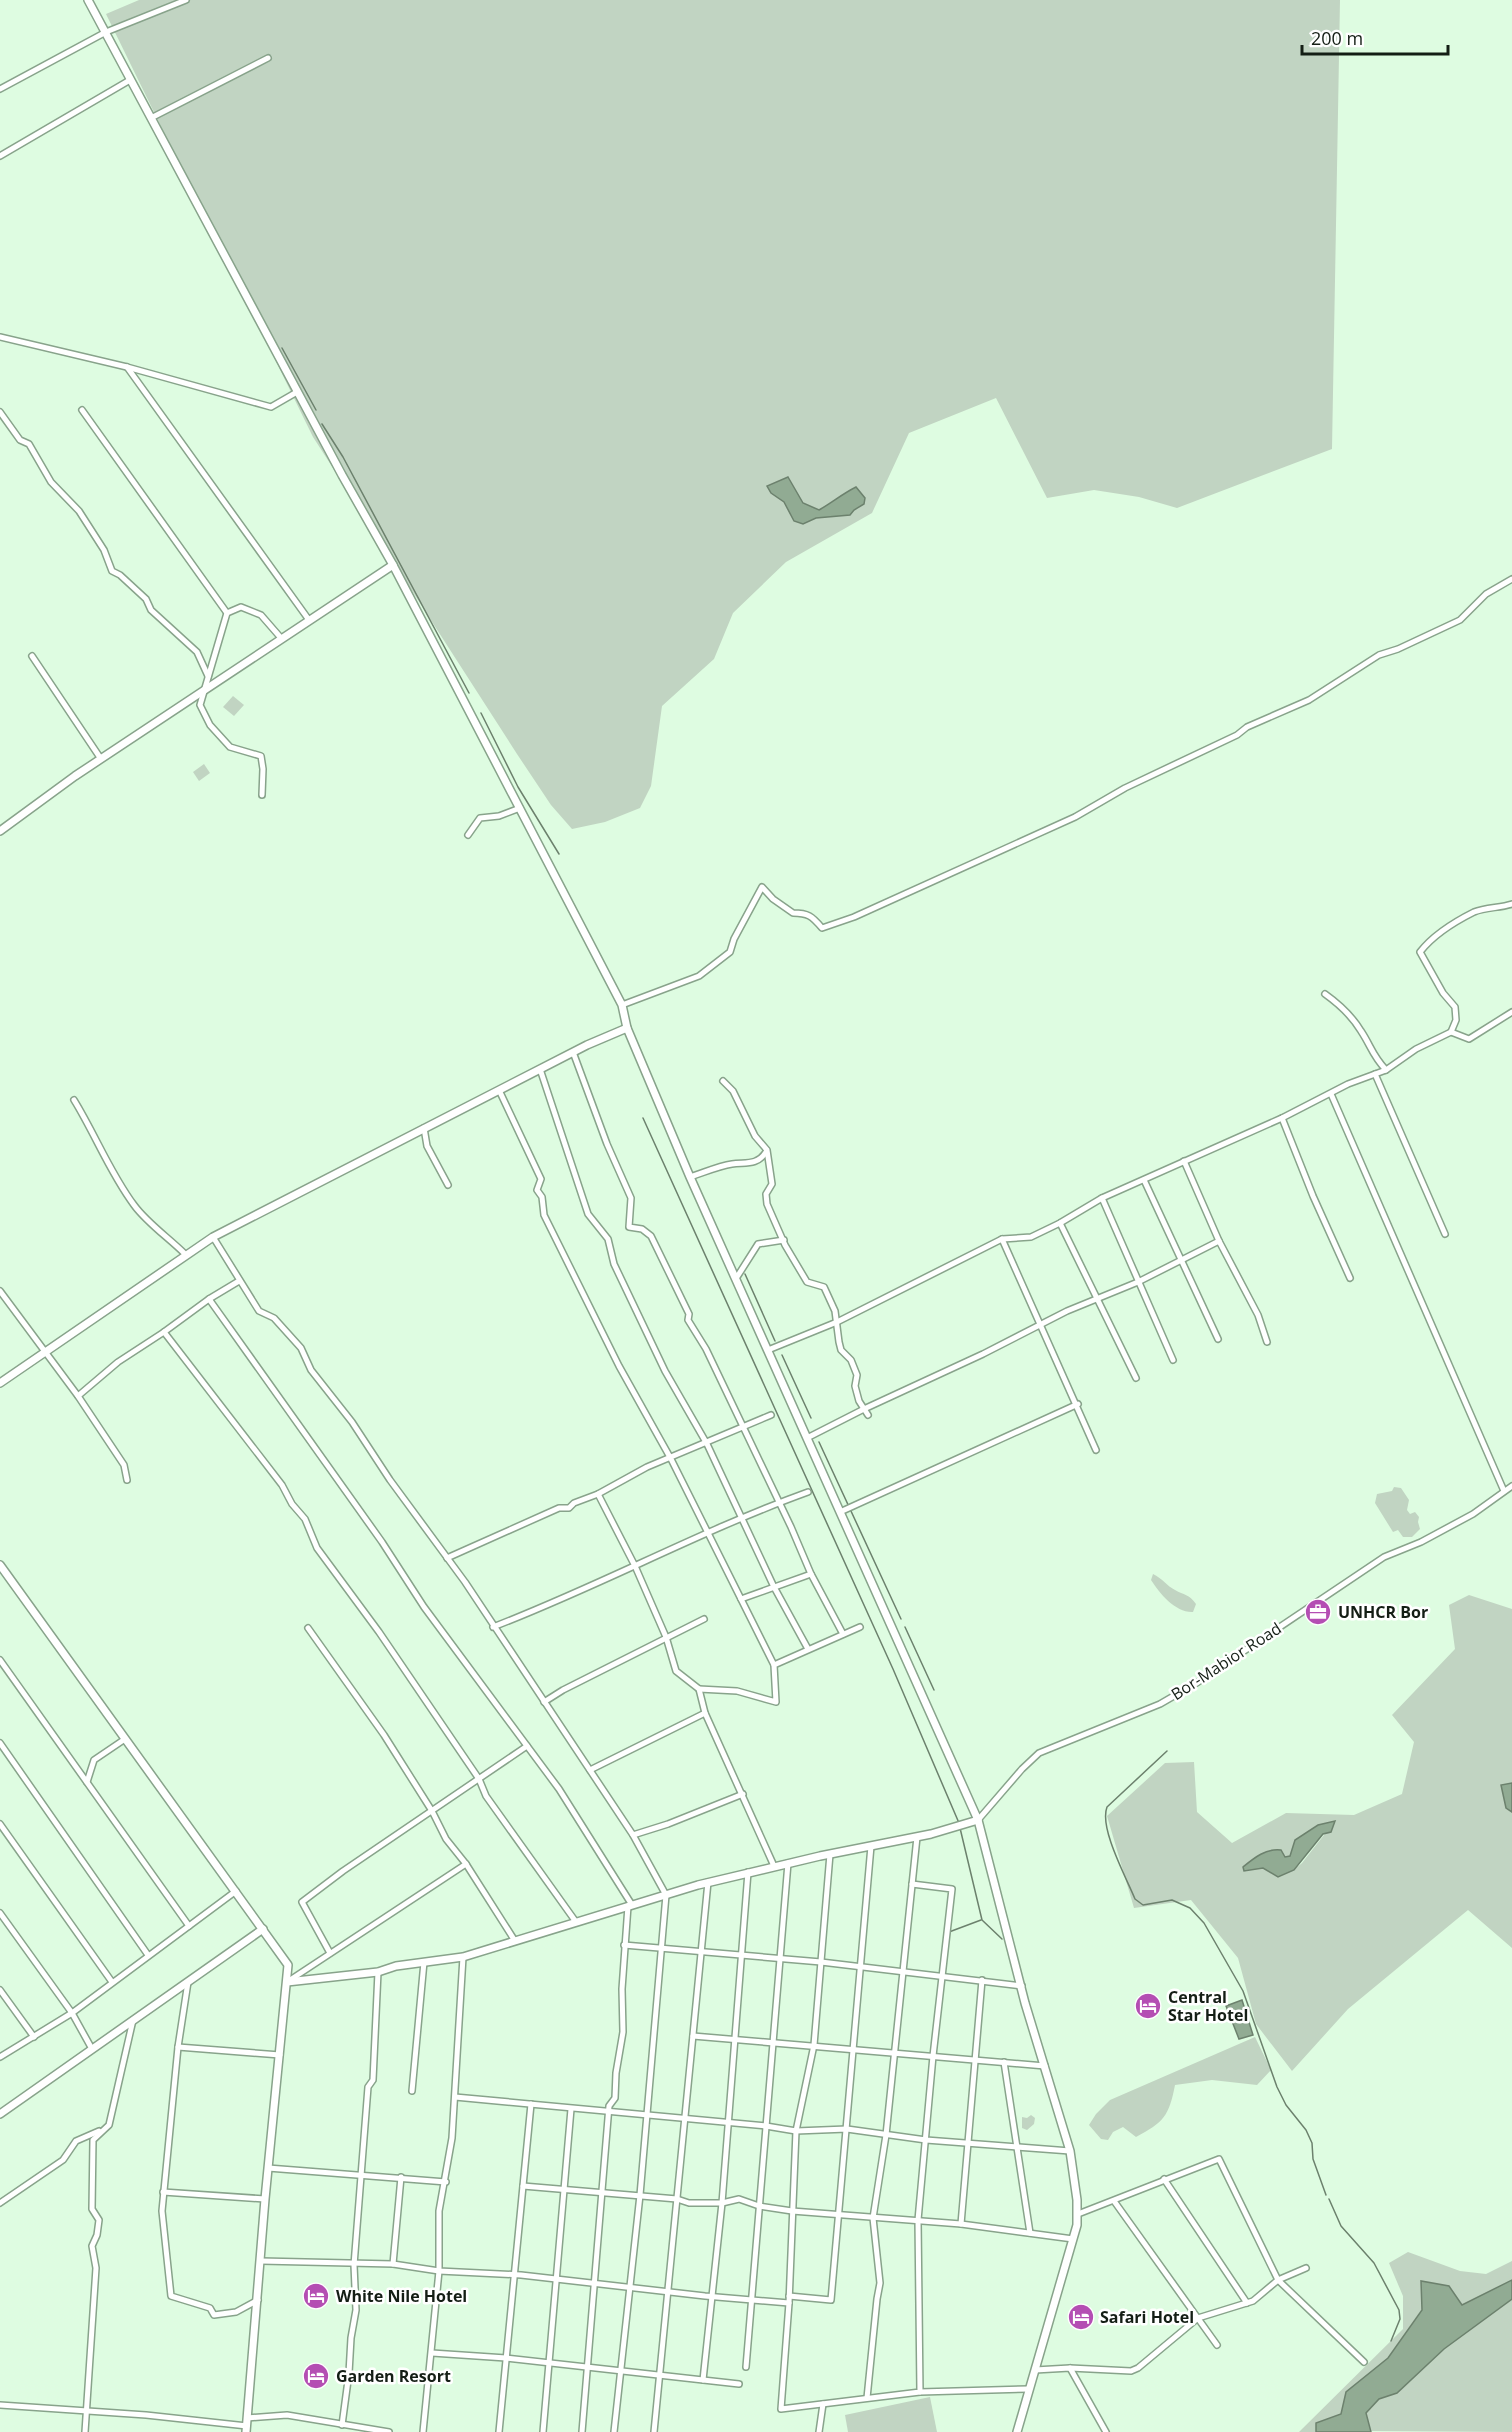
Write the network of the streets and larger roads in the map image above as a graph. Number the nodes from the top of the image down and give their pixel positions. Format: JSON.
{"nodes":[{"id":1,"x":88,"y":0,"type":"edge"},
{"id":2,"x":186,"y":0,"type":"edge"},
{"id":3,"x":106,"y":33,"type":"junction"},
{"id":4,"x":268,"y":58,"type":"dead end"},
{"id":5,"x":130,"y":80,"type":"junction"},
{"id":6,"x":0,"y":89,"type":"edge"},
{"id":7,"x":151,"y":118,"type":"junction"},
{"id":8,"x":0,"y":156,"type":"edge"},
{"id":9,"x":0,"y":337,"type":"edge"},
{"id":10,"x":127,"y":367,"type":"junction"},
{"id":11,"x":297,"y":392,"type":"junction"},
{"id":12,"x":82,"y":410,"type":"dead end"},
{"id":13,"x":0,"y":412,"type":"edge"},
{"id":14,"x":393,"y":565,"type":"junction"},
{"id":15,"x":1512,"y":579,"type":"edge"},
{"id":16,"x":226,"y":613,"type":"junction"},
{"id":17,"x":309,"y":620,"type":"junction"},
{"id":18,"x":281,"y":639,"type":"junction"},
{"id":19,"x":32,"y":657,"type":"dead end"},
{"id":20,"x":208,"y":676,"type":"junction"},
{"id":21,"x":204,"y":690,"type":"junction"},
{"id":22,"x":101,"y":759,"type":"junction"},
{"id":23,"x":262,"y":795,"type":"dead end"},
{"id":24,"x":520,"y":808,"type":"junction"},
{"id":25,"x":0,"y":831,"type":"edge"},
{"id":26,"x":468,"y":835,"type":"dead end"},
{"id":27,"x":1512,"y":904,"type":"edge"},
{"id":28,"x":1325,"y":994,"type":"dead end"},
{"id":29,"x":622,"y":1005,"type":"junction"},
{"id":30,"x":1512,"y":1012,"type":"edge"},
{"id":31,"x":627,"y":1028,"type":"junction"},
{"id":32,"x":1451,"y":1032,"type":"junction"},
{"id":33,"x":573,"y":1052,"type":"junction"},
{"id":34,"x":540,"y":1069,"type":"junction"},
{"id":35,"x":1386,"y":1070,"type":"junction"},
{"id":36,"x":1375,"y":1074,"type":"junction"},
{"id":37,"x":723,"y":1081,"type":"dead end"},
{"id":38,"x":500,"y":1090,"type":"junction"},
{"id":39,"x":1331,"y":1094,"type":"junction"},
{"id":40,"x":74,"y":1100,"type":"dead end"},
{"id":41,"x":1282,"y":1118,"type":"junction"},
{"id":42,"x":424,"y":1128,"type":"junction"},
{"id":43,"x":767,"y":1150,"type":"junction"},
{"id":44,"x":1184,"y":1161,"type":"junction"},
{"id":45,"x":690,"y":1177,"type":"junction"},
{"id":46,"x":1144,"y":1180,"type":"junction"},
{"id":47,"x":448,"y":1185,"type":"dead end"},
{"id":48,"x":1102,"y":1198,"type":"junction"},
{"id":49,"x":1060,"y":1223,"type":"junction"},
{"id":50,"x":1446,"y":1234,"type":"dead end"},
{"id":51,"x":213,"y":1237,"type":"junction"},
{"id":52,"x":1002,"y":1239,"type":"junction"},
{"id":53,"x":784,"y":1240,"type":"junction"},
{"id":54,"x":1219,"y":1240,"type":"junction"},
{"id":55,"x":185,"y":1254,"type":"junction"},
{"id":56,"x":1181,"y":1258,"type":"junction"},
{"id":57,"x":737,"y":1277,"type":"junction"},
{"id":58,"x":1350,"y":1278,"type":"dead end"},
{"id":59,"x":239,"y":1281,"type":"junction"},
{"id":60,"x":1138,"y":1282,"type":"junction"},
{"id":61,"x":0,"y":1291,"type":"edge"},
{"id":62,"x":1095,"y":1298,"type":"junction"},
{"id":63,"x":209,"y":1299,"type":"junction"},
{"id":64,"x":837,"y":1322,"type":"junction"},
{"id":65,"x":1042,"y":1323,"type":"junction"},
{"id":66,"x":164,"y":1332,"type":"junction"},
{"id":67,"x":1218,"y":1339,"type":"dead end"},
{"id":68,"x":1268,"y":1342,"type":"dead end"},
{"id":69,"x":768,"y":1350,"type":"junction"},
{"id":70,"x":46,"y":1353,"type":"junction"},
{"id":71,"x":1173,"y":1360,"type":"dead end"},
{"id":72,"x":1136,"y":1378,"type":"dead end"},
{"id":73,"x":0,"y":1383,"type":"edge"},
{"id":74,"x":78,"y":1396,"type":"junction"},
{"id":75,"x":1078,"y":1404,"type":"junction"},
{"id":76,"x":864,"y":1409,"type":"junction"},
{"id":77,"x":771,"y":1415,"type":"dead end"},
{"id":78,"x":868,"y":1415,"type":"dead end"},
{"id":79,"x":744,"y":1427,"type":"junction"},
{"id":80,"x":807,"y":1438,"type":"junction"},
{"id":81,"x":707,"y":1444,"type":"junction"},
{"id":82,"x":1096,"y":1450,"type":"dead end"},
{"id":83,"x":671,"y":1459,"type":"junction"},
{"id":84,"x":127,"y":1480,"type":"dead end"},
{"id":85,"x":1512,"y":1486,"type":"edge"},
{"id":86,"x":1504,"y":1491,"type":"junction"},
{"id":87,"x":808,"y":1492,"type":"dead end"},
{"id":88,"x":598,"y":1494,"type":"junction"},
{"id":89,"x":778,"y":1503,"type":"junction"},
{"id":90,"x":840,"y":1512,"type":"junction"},
{"id":91,"x":741,"y":1519,"type":"junction"},
{"id":92,"x":707,"y":1531,"type":"junction"},
{"id":93,"x":447,"y":1558,"type":"junction"},
{"id":94,"x":0,"y":1566,"type":"edge"},
{"id":95,"x":635,"y":1566,"type":"junction"},
{"id":96,"x":811,"y":1574,"type":"junction"},
{"id":97,"x":774,"y":1587,"type":"junction"},
{"id":98,"x":741,"y":1599,"type":"junction"},
{"id":99,"x":704,"y":1619,"type":"dead end"},
{"id":100,"x":493,"y":1627,"type":"junction"},
{"id":101,"x":860,"y":1627,"type":"dead end"},
{"id":102,"x":308,"y":1628,"type":"dead end"},
{"id":103,"x":843,"y":1634,"type":"junction"},
{"id":104,"x":666,"y":1637,"type":"junction"},
{"id":105,"x":808,"y":1649,"type":"junction"},
{"id":106,"x":0,"y":1660,"type":"edge"},
{"id":107,"x":774,"y":1665,"type":"junction"},
{"id":108,"x":699,"y":1689,"type":"junction"},
{"id":109,"x":544,"y":1702,"type":"junction"},
{"id":110,"x":705,"y":1713,"type":"junction"},
{"id":111,"x":125,"y":1739,"type":"junction"},
{"id":112,"x":0,"y":1743,"type":"edge"},
{"id":113,"x":527,"y":1746,"type":"junction"},
{"id":114,"x":590,"y":1770,"type":"junction"},
{"id":115,"x":479,"y":1779,"type":"junction"},
{"id":116,"x":87,"y":1782,"type":"junction"},
{"id":117,"x":742,"y":1794,"type":"junction"},
{"id":118,"x":432,"y":1811,"type":"junction"},
{"id":119,"x":978,"y":1820,"type":"junction"},
{"id":120,"x":0,"y":1824,"type":"edge"},
{"id":121,"x":633,"y":1835,"type":"junction"},
{"id":122,"x":917,"y":1837,"type":"junction"},
{"id":123,"x":871,"y":1846,"type":"junction"},
{"id":124,"x":830,"y":1854,"type":"junction"},
{"id":125,"x":788,"y":1863,"type":"junction"},
{"id":126,"x":466,"y":1864,"type":"junction"},
{"id":127,"x":774,"y":1866,"type":"junction"},
{"id":128,"x":748,"y":1872,"type":"junction"},
{"id":129,"x":708,"y":1882,"type":"junction"},
{"id":130,"x":912,"y":1884,"type":"junction"},
{"id":131,"x":236,"y":1891,"type":"junction"},
{"id":132,"x":666,"y":1895,"type":"junction"},
{"id":133,"x":630,"y":1905,"type":"junction"},
{"id":134,"x":0,"y":1913,"type":"edge"},
{"id":135,"x":576,"y":1922,"type":"junction"},
{"id":136,"x":189,"y":1926,"type":"junction"},
{"id":137,"x":263,"y":1929,"type":"junction"},
{"id":138,"x":515,"y":1941,"type":"junction"},
{"id":139,"x":624,"y":1945,"type":"junction"},
{"id":140,"x":662,"y":1948,"type":"junction"},
{"id":141,"x":701,"y":1950,"type":"junction"},
{"id":142,"x":330,"y":1953,"type":"junction"},
{"id":143,"x":742,"y":1954,"type":"junction"},
{"id":144,"x":148,"y":1955,"type":"junction"},
{"id":145,"x":463,"y":1957,"type":"junction"},
{"id":146,"x":780,"y":1958,"type":"junction"},
{"id":147,"x":424,"y":1962,"type":"junction"},
{"id":148,"x":821,"y":1962,"type":"junction"},
{"id":149,"x":861,"y":1966,"type":"junction"},
{"id":150,"x":903,"y":1971,"type":"junction"},
{"id":151,"x":378,"y":1972,"type":"junction"},
{"id":152,"x":942,"y":1975,"type":"junction"},
{"id":153,"x":188,"y":1980,"type":"junction"},
{"id":154,"x":982,"y":1980,"type":"junction"},
{"id":155,"x":112,"y":1982,"type":"junction"},
{"id":156,"x":287,"y":1982,"type":"junction"},
{"id":157,"x":1022,"y":1986,"type":"junction"},
{"id":158,"x":0,"y":1990,"type":"edge"},
{"id":159,"x":72,"y":2013,"type":"junction"},
{"id":160,"x":133,"y":2020,"type":"junction"},
{"id":161,"x":693,"y":2036,"type":"junction"},
{"id":162,"x":34,"y":2037,"type":"junction"},
{"id":163,"x":736,"y":2039,"type":"junction"},
{"id":164,"x":773,"y":2042,"type":"junction"},
{"id":165,"x":814,"y":2045,"type":"junction"},
{"id":166,"x":178,"y":2047,"type":"junction"},
{"id":167,"x":92,"y":2049,"type":"junction"},
{"id":168,"x":854,"y":2049,"type":"junction"},
{"id":169,"x":894,"y":2052,"type":"junction"},
{"id":170,"x":280,"y":2055,"type":"junction"},
{"id":171,"x":933,"y":2056,"type":"junction"},
{"id":172,"x":0,"y":2057,"type":"edge"},
{"id":173,"x":976,"y":2060,"type":"junction"},
{"id":174,"x":1004,"y":2062,"type":"junction"},
{"id":175,"x":1045,"y":2066,"type":"junction"},
{"id":176,"x":412,"y":2091,"type":"dead end"},
{"id":177,"x":455,"y":2097,"type":"junction"},
{"id":178,"x":531,"y":2104,"type":"junction"},
{"id":179,"x":571,"y":2109,"type":"junction"},
{"id":180,"x":609,"y":2112,"type":"junction"},
{"id":181,"x":0,"y":2114,"type":"edge"},
{"id":182,"x":647,"y":2116,"type":"junction"},
{"id":183,"x":685,"y":2119,"type":"junction"},
{"id":184,"x":729,"y":2123,"type":"junction"},
{"id":185,"x":109,"y":2125,"type":"junction"},
{"id":186,"x":766,"y":2126,"type":"junction"},
{"id":187,"x":847,"y":2129,"type":"junction"},
{"id":188,"x":796,"y":2132,"type":"junction"},
{"id":189,"x":886,"y":2135,"type":"junction"},
{"id":190,"x":926,"y":2140,"type":"junction"},
{"id":191,"x":968,"y":2143,"type":"junction"},
{"id":192,"x":1018,"y":2147,"type":"junction"},
{"id":193,"x":1070,"y":2151,"type":"junction"},
{"id":194,"x":268,"y":2168,"type":"junction"},
{"id":195,"x":361,"y":2174,"type":"junction"},
{"id":196,"x":401,"y":2177,"type":"junction"},
{"id":197,"x":1164,"y":2179,"type":"junction"},
{"id":198,"x":446,"y":2182,"type":"junction"},
{"id":199,"x":523,"y":2186,"type":"junction"},
{"id":200,"x":564,"y":2189,"type":"junction"},
{"id":201,"x":163,"y":2192,"type":"junction"},
{"id":202,"x":602,"y":2192,"type":"junction"},
{"id":203,"x":639,"y":2195,"type":"junction"},
{"id":204,"x":265,"y":2199,"type":"junction"},
{"id":205,"x":677,"y":2199,"type":"junction"},
{"id":206,"x":1114,"y":2201,"type":"junction"},
{"id":207,"x":0,"y":2203,"type":"edge"},
{"id":208,"x":722,"y":2203,"type":"junction"},
{"id":209,"x":759,"y":2206,"type":"junction"},
{"id":210,"x":792,"y":2211,"type":"junction"},
{"id":211,"x":839,"y":2214,"type":"junction"},
{"id":212,"x":1077,"y":2214,"type":"junction"},
{"id":213,"x":873,"y":2218,"type":"junction"},
{"id":214,"x":918,"y":2220,"type":"junction"},
{"id":215,"x":961,"y":2224,"type":"junction"},
{"id":216,"x":1030,"y":2233,"type":"junction"},
{"id":217,"x":1073,"y":2239,"type":"junction"},
{"id":218,"x":261,"y":2261,"type":"junction"},
{"id":219,"x":393,"y":2264,"type":"junction"},
{"id":220,"x":354,"y":2265,"type":"junction"},
{"id":221,"x":1306,"y":2268,"type":"dead end"},
{"id":222,"x":439,"y":2271,"type":"junction"},
{"id":223,"x":514,"y":2275,"type":"junction"},
{"id":224,"x":556,"y":2279,"type":"junction"},
{"id":225,"x":1278,"y":2280,"type":"junction"},
{"id":226,"x":595,"y":2284,"type":"junction"},
{"id":227,"x":628,"y":2287,"type":"junction"},
{"id":228,"x":668,"y":2292,"type":"junction"},
{"id":229,"x":711,"y":2296,"type":"junction"},
{"id":230,"x":789,"y":2296,"type":"junction"},
{"id":231,"x":258,"y":2300,"type":"junction"},
{"id":232,"x":751,"y":2300,"type":"junction"},
{"id":233,"x":789,"y":2303,"type":"junction"},
{"id":234,"x":1247,"y":2303,"type":"junction"},
{"id":235,"x":1198,"y":2318,"type":"junction"},
{"id":236,"x":1217,"y":2345,"type":"dead end"},
{"id":237,"x":432,"y":2353,"type":"junction"},
{"id":238,"x":506,"y":2358,"type":"junction"},
{"id":239,"x":1364,"y":2362,"type":"dead end"},
{"id":240,"x":549,"y":2363,"type":"junction"},
{"id":241,"x":588,"y":2367,"type":"junction"},
{"id":242,"x":746,"y":2367,"type":"dead end"},
{"id":243,"x":1070,"y":2368,"type":"junction"},
{"id":244,"x":620,"y":2370,"type":"junction"},
{"id":245,"x":1035,"y":2370,"type":"junction"},
{"id":246,"x":660,"y":2375,"type":"junction"},
{"id":247,"x":703,"y":2380,"type":"junction"},
{"id":248,"x":739,"y":2384,"type":"dead end"},
{"id":249,"x":1029,"y":2389,"type":"junction"},
{"id":250,"x":920,"y":2392,"type":"junction"},
{"id":251,"x":867,"y":2398,"type":"junction"},
{"id":252,"x":823,"y":2404,"type":"junction"},
{"id":253,"x":0,"y":2405,"type":"edge"},
{"id":254,"x":88,"y":2411,"type":"junction"},
{"id":255,"x":247,"y":2425,"type":"edge"},
{"id":256,"x":342,"y":2425,"type":"junction"},
{"id":257,"x":85,"y":2432,"type":"edge"},
{"id":258,"x":389,"y":2432,"type":"edge"},
{"id":259,"x":423,"y":2432,"type":"edge"},
{"id":260,"x":499,"y":2432,"type":"edge"},
{"id":261,"x":543,"y":2432,"type":"edge"},
{"id":262,"x":582,"y":2432,"type":"edge"},
{"id":263,"x":614,"y":2432,"type":"edge"},
{"id":264,"x":654,"y":2432,"type":"edge"},
{"id":265,"x":819,"y":2432,"type":"edge"},
{"id":266,"x":1017,"y":2432,"type":"edge"},
{"id":267,"x":1106,"y":2432,"type":"edge"}],
"edges":[{"from":1,"to":3,"type":"street"},
{"from":2,"to":3,"type":"street"},
{"from":3,"to":5,"type":"street"},
{"from":3,"to":6,"type":"street"},
{"from":4,"to":7,"type":"street"},
{"from":5,"to":7,"type":"street"},
{"from":5,"to":8,"type":"street"},
{"from":7,"to":11,"type":"street"},
{"from":9,"to":10,"type":"street"},
{"from":10,"to":11,"type":"street"},
{"from":10,"to":17,"type":"street"},
{"from":11,"to":14,"type":"street"},
{"from":12,"to":16,"type":"street"},
{"from":13,"to":20,"type":"street"},
{"from":14,"to":17,"type":"street"},
{"from":14,"to":24,"type":"street"},
{"from":15,"to":29,"type":"street"},
{"from":16,"to":18,"type":"street"},
{"from":16,"to":20,"type":"street"},
{"from":17,"to":18,"type":"street"},
{"from":18,"to":21,"type":"street"},
{"from":19,"to":22,"type":"street"},
{"from":20,"to":21,"type":"street"},
{"from":21,"to":22,"type":"street"},
{"from":21,"to":23,"type":"street"},
{"from":22,"to":25,"type":"street"},
{"from":24,"to":26,"type":"street"},
{"from":24,"to":29,"type":"street"},
{"from":27,"to":32,"type":"street"},
{"from":28,"to":35,"type":"street"},
{"from":29,"to":31,"type":"street"},
{"from":30,"to":32,"type":"street"},
{"from":31,"to":33,"type":"street"},
{"from":31,"to":45,"type":"street"},
{"from":32,"to":35,"type":"street"},
{"from":33,"to":34,"type":"street"},
{"from":33,"to":79,"type":"street"},
{"from":34,"to":38,"type":"street"},
{"from":34,"to":81,"type":"street"},
{"from":35,"to":36,"type":"street"},
{"from":36,"to":39,"type":"street"},
{"from":36,"to":50,"type":"street"},
{"from":37,"to":43,"type":"street"},
{"from":38,"to":42,"type":"street"},
{"from":38,"to":83,"type":"street"},
{"from":39,"to":41,"type":"street"},
{"from":39,"to":86,"type":"street"},
{"from":40,"to":55,"type":"street"},
{"from":41,"to":44,"type":"street"},
{"from":41,"to":58,"type":"street"},
{"from":42,"to":47,"type":"street"},
{"from":42,"to":51,"type":"street"},
{"from":43,"to":45,"type":"street"},
{"from":43,"to":53,"type":"street"},
{"from":44,"to":46,"type":"street"},
{"from":44,"to":54,"type":"street"},
{"from":45,"to":57,"type":"street"},
{"from":46,"to":48,"type":"street"},
{"from":46,"to":56,"type":"street"},
{"from":48,"to":49,"type":"street"},
{"from":48,"to":60,"type":"street"},
{"from":49,"to":52,"type":"street"},
{"from":49,"to":62,"type":"street"},
{"from":51,"to":55,"type":"street"},
{"from":51,"to":59,"type":"street"},
{"from":52,"to":64,"type":"street"},
{"from":52,"to":65,"type":"street"},
{"from":53,"to":57,"type":"street"},
{"from":53,"to":64,"type":"street"},
{"from":54,"to":56,"type":"street"},
{"from":54,"to":68,"type":"street"},
{"from":55,"to":70,"type":"street"},
{"from":56,"to":60,"type":"street"},
{"from":56,"to":67,"type":"street"},
{"from":57,"to":69,"type":"street"},
{"from":59,"to":63,"type":"street"},
{"from":59,"to":93,"type":"street"},
{"from":60,"to":62,"type":"street"},
{"from":60,"to":71,"type":"street"},
{"from":61,"to":70,"type":"street"},
{"from":62,"to":65,"type":"street"},
{"from":62,"to":72,"type":"street"},
{"from":63,"to":66,"type":"street"},
{"from":63,"to":113,"type":"street"},
{"from":64,"to":69,"type":"street"},
{"from":64,"to":76,"type":"street"},
{"from":65,"to":75,"type":"street"},
{"from":65,"to":76,"type":"street"},
{"from":66,"to":74,"type":"street"},
{"from":66,"to":115,"type":"street"},
{"from":69,"to":80,"type":"street"},
{"from":70,"to":73,"type":"street"},
{"from":70,"to":74,"type":"street"},
{"from":74,"to":84,"type":"street"},
{"from":75,"to":82,"type":"street"},
{"from":75,"to":90,"type":"street"},
{"from":76,"to":78,"type":"street"},
{"from":76,"to":80,"type":"street"},
{"from":77,"to":79,"type":"street"},
{"from":79,"to":81,"type":"street"},
{"from":79,"to":89,"type":"street"},
{"from":80,"to":90,"type":"street"},
{"from":81,"to":83,"type":"street"},
{"from":81,"to":91,"type":"street"},
{"from":83,"to":88,"type":"street"},
{"from":83,"to":92,"type":"street"},
{"from":85,"to":86,"type":"street","name":"Bor-Mabior Road"},
{"from":86,"to":119,"type":"street","name":"Bor-Mabior Road"},
{"from":87,"to":89,"type":"street"},
{"from":88,"to":93,"type":"street"},
{"from":88,"to":95,"type":"street"},
{"from":89,"to":91,"type":"street"},
{"from":89,"to":96,"type":"street"},
{"from":90,"to":119,"type":"street"},
{"from":91,"to":92,"type":"street"},
{"from":91,"to":97,"type":"street"},
{"from":92,"to":95,"type":"street"},
{"from":92,"to":98,"type":"street"},
{"from":93,"to":100,"type":"street"},
{"from":94,"to":111,"type":"street"},
{"from":95,"to":100,"type":"street"},
{"from":95,"to":104,"type":"street"},
{"from":96,"to":97,"type":"street"},
{"from":96,"to":103,"type":"street"},
{"from":97,"to":98,"type":"street"},
{"from":97,"to":105,"type":"street"},
{"from":98,"to":107,"type":"street"},
{"from":99,"to":104,"type":"street"},
{"from":100,"to":109,"type":"street"},
{"from":101,"to":103,"type":"street"},
{"from":102,"to":118,"type":"street"},
{"from":103,"to":105,"type":"street"},
{"from":104,"to":108,"type":"street"},
{"from":104,"to":109,"type":"street"},
{"from":105,"to":107,"type":"street"},
{"from":106,"to":116,"type":"street"},
{"from":107,"to":108,"type":"street"},
{"from":108,"to":110,"type":"street"},
{"from":109,"to":114,"type":"street"},
{"from":110,"to":114,"type":"street"},
{"from":110,"to":117,"type":"street"},
{"from":111,"to":116,"type":"street"},
{"from":111,"to":131,"type":"street"},
{"from":112,"to":144,"type":"street"},
{"from":113,"to":115,"type":"street"},
{"from":113,"to":133,"type":"street"},
{"from":114,"to":121,"type":"street"},
{"from":115,"to":118,"type":"street"},
{"from":115,"to":135,"type":"street"},
{"from":116,"to":136,"type":"street"},
{"from":117,"to":121,"type":"street"},
{"from":117,"to":127,"type":"street"},
{"from":118,"to":126,"type":"street"},
{"from":118,"to":142,"type":"street"},
{"from":119,"to":122,"type":"street"},
{"from":119,"to":157,"type":"street"},
{"from":120,"to":155,"type":"street"},
{"from":121,"to":132,"type":"street"},
{"from":122,"to":123,"type":"street"},
{"from":122,"to":130,"type":"street"},
{"from":123,"to":124,"type":"street"},
{"from":123,"to":149,"type":"street"},
{"from":124,"to":125,"type":"street"},
{"from":124,"to":148,"type":"street"},
{"from":125,"to":127,"type":"street"},
{"from":125,"to":146,"type":"street"},
{"from":126,"to":138,"type":"street"},
{"from":126,"to":142,"type":"street"},
{"from":127,"to":128,"type":"street"},
{"from":128,"to":129,"type":"street"},
{"from":128,"to":143,"type":"street"},
{"from":129,"to":132,"type":"street"},
{"from":129,"to":141,"type":"street"},
{"from":130,"to":150,"type":"street"},
{"from":130,"to":152,"type":"street"},
{"from":131,"to":136,"type":"street"},
{"from":131,"to":137,"type":"street"},
{"from":132,"to":133,"type":"street"},
{"from":132,"to":140,"type":"street"},
{"from":133,"to":135,"type":"street"},
{"from":133,"to":139,"type":"street"},
{"from":134,"to":159,"type":"street"},
{"from":135,"to":138,"type":"street"},
{"from":136,"to":144,"type":"street"},
{"from":137,"to":153,"type":"street"},
{"from":137,"to":156,"type":"street"},
{"from":138,"to":145,"type":"street"},
{"from":139,"to":140,"type":"street"},
{"from":139,"to":180,"type":"street"},
{"from":140,"to":141,"type":"street"},
{"from":140,"to":182,"type":"street"},
{"from":141,"to":143,"type":"street"},
{"from":141,"to":161,"type":"street"},
{"from":142,"to":156,"type":"street"},
{"from":143,"to":146,"type":"street"},
{"from":143,"to":163,"type":"street"},
{"from":144,"to":155,"type":"street"},
{"from":145,"to":147,"type":"street"},
{"from":145,"to":177,"type":"street"},
{"from":146,"to":148,"type":"street"},
{"from":146,"to":164,"type":"street"},
{"from":147,"to":151,"type":"street"},
{"from":147,"to":176,"type":"street"},
{"from":148,"to":149,"type":"street"},
{"from":148,"to":165,"type":"street"},
{"from":149,"to":150,"type":"street"},
{"from":149,"to":168,"type":"street"},
{"from":150,"to":152,"type":"street"},
{"from":150,"to":169,"type":"street"},
{"from":151,"to":156,"type":"street"},
{"from":151,"to":195,"type":"street"},
{"from":152,"to":154,"type":"street"},
{"from":152,"to":171,"type":"street"},
{"from":153,"to":160,"type":"street"},
{"from":153,"to":166,"type":"street"},
{"from":154,"to":157,"type":"street"},
{"from":154,"to":173,"type":"street"},
{"from":155,"to":159,"type":"street"},
{"from":156,"to":170,"type":"street"},
{"from":157,"to":175,"type":"street"},
{"from":158,"to":162,"type":"street"},
{"from":159,"to":162,"type":"street"},
{"from":159,"to":167,"type":"street"},
{"from":160,"to":167,"type":"street"},
{"from":160,"to":185,"type":"street"},
{"from":161,"to":163,"type":"street"},
{"from":161,"to":183,"type":"street"},
{"from":162,"to":172,"type":"street"},
{"from":163,"to":164,"type":"street"},
{"from":163,"to":184,"type":"street"},
{"from":164,"to":165,"type":"street"},
{"from":164,"to":186,"type":"street"},
{"from":165,"to":168,"type":"street"},
{"from":165,"to":188,"type":"street"},
{"from":166,"to":170,"type":"street"},
{"from":166,"to":201,"type":"street"},
{"from":167,"to":181,"type":"street"},
{"from":168,"to":169,"type":"street"},
{"from":168,"to":187,"type":"street"},
{"from":169,"to":171,"type":"street"},
{"from":169,"to":189,"type":"street"},
{"from":170,"to":194,"type":"street"},
{"from":171,"to":173,"type":"street"},
{"from":171,"to":190,"type":"street"},
{"from":173,"to":174,"type":"street"},
{"from":173,"to":191,"type":"street"},
{"from":174,"to":175,"type":"street"},
{"from":174,"to":192,"type":"street"},
{"from":175,"to":193,"type":"street"},
{"from":177,"to":178,"type":"street"},
{"from":177,"to":198,"type":"street"},
{"from":178,"to":179,"type":"street"},
{"from":178,"to":199,"type":"street"},
{"from":179,"to":180,"type":"street"},
{"from":179,"to":200,"type":"street"},
{"from":180,"to":182,"type":"street"},
{"from":180,"to":202,"type":"street"},
{"from":182,"to":183,"type":"street"},
{"from":182,"to":203,"type":"street"},
{"from":183,"to":184,"type":"street"},
{"from":183,"to":205,"type":"street"},
{"from":184,"to":186,"type":"street"},
{"from":184,"to":208,"type":"street"},
{"from":185,"to":207,"type":"street"},
{"from":185,"to":254,"type":"street"},
{"from":186,"to":188,"type":"street"},
{"from":186,"to":209,"type":"street"},
{"from":187,"to":188,"type":"street"},
{"from":187,"to":189,"type":"street"},
{"from":187,"to":211,"type":"street"},
{"from":188,"to":210,"type":"street"},
{"from":189,"to":190,"type":"street"},
{"from":189,"to":213,"type":"street"},
{"from":190,"to":191,"type":"street"},
{"from":190,"to":214,"type":"street"},
{"from":191,"to":192,"type":"street"},
{"from":191,"to":215,"type":"street"},
{"from":192,"to":193,"type":"street"},
{"from":192,"to":216,"type":"street"},
{"from":193,"to":212,"type":"street"},
{"from":194,"to":195,"type":"street"},
{"from":194,"to":204,"type":"street"},
{"from":195,"to":196,"type":"street"},
{"from":195,"to":220,"type":"street"},
{"from":196,"to":198,"type":"street"},
{"from":196,"to":219,"type":"street"},
{"from":197,"to":206,"type":"street"},
{"from":197,"to":225,"type":"street"},
{"from":197,"to":234,"type":"street"},
{"from":198,"to":222,"type":"street"},
{"from":199,"to":200,"type":"street"},
{"from":199,"to":223,"type":"street"},
{"from":200,"to":202,"type":"street"},
{"from":200,"to":224,"type":"street"},
{"from":201,"to":204,"type":"street"},
{"from":201,"to":231,"type":"street"},
{"from":202,"to":203,"type":"street"},
{"from":202,"to":226,"type":"street"},
{"from":203,"to":205,"type":"street"},
{"from":203,"to":227,"type":"street"},
{"from":204,"to":218,"type":"street"},
{"from":205,"to":208,"type":"street"},
{"from":205,"to":228,"type":"street"},
{"from":206,"to":212,"type":"street"},
{"from":206,"to":235,"type":"street"},
{"from":208,"to":209,"type":"street"},
{"from":208,"to":229,"type":"street"},
{"from":209,"to":210,"type":"street"},
{"from":209,"to":232,"type":"street"},
{"from":210,"to":211,"type":"street"},
{"from":210,"to":230,"type":"street"},
{"from":211,"to":213,"type":"street"},
{"from":211,"to":230,"type":"street"},
{"from":212,"to":217,"type":"street"},
{"from":213,"to":214,"type":"street"},
{"from":213,"to":251,"type":"street"},
{"from":214,"to":215,"type":"street"},
{"from":214,"to":250,"type":"street"},
{"from":215,"to":216,"type":"street"},
{"from":216,"to":217,"type":"street"},
{"from":217,"to":245,"type":"street"},
{"from":218,"to":220,"type":"street"},
{"from":218,"to":231,"type":"street"},
{"from":219,"to":220,"type":"street"},
{"from":219,"to":222,"type":"street"},
{"from":220,"to":256,"type":"street"},
{"from":221,"to":225,"type":"street"},
{"from":222,"to":223,"type":"street"},
{"from":222,"to":237,"type":"street"},
{"from":223,"to":224,"type":"street"},
{"from":223,"to":238,"type":"street"},
{"from":224,"to":226,"type":"street"},
{"from":224,"to":240,"type":"street"},
{"from":225,"to":234,"type":"street"},
{"from":225,"to":239,"type":"street"},
{"from":226,"to":227,"type":"street"},
{"from":226,"to":241,"type":"street"},
{"from":227,"to":228,"type":"street"},
{"from":227,"to":244,"type":"street"},
{"from":228,"to":229,"type":"street"},
{"from":228,"to":246,"type":"street"},
{"from":229,"to":232,"type":"street"},
{"from":229,"to":247,"type":"street"},
{"from":230,"to":233,"type":"street"},
{"from":231,"to":255,"type":"street"},
{"from":232,"to":233,"type":"street"},
{"from":232,"to":242,"type":"street"},
{"from":233,"to":252,"type":"street"},
{"from":234,"to":235,"type":"street"},
{"from":235,"to":236,"type":"street"},
{"from":235,"to":243,"type":"street"},
{"from":237,"to":238,"type":"street"},
{"from":237,"to":259,"type":"street"},
{"from":238,"to":240,"type":"street"},
{"from":238,"to":260,"type":"street"},
{"from":240,"to":241,"type":"street"},
{"from":240,"to":261,"type":"street"},
{"from":241,"to":244,"type":"street"},
{"from":241,"to":262,"type":"street"},
{"from":243,"to":245,"type":"street"},
{"from":243,"to":267,"type":"street"},
{"from":244,"to":246,"type":"street"},
{"from":244,"to":263,"type":"street"},
{"from":245,"to":249,"type":"street"},
{"from":246,"to":247,"type":"street"},
{"from":246,"to":264,"type":"street"},
{"from":247,"to":248,"type":"street"},
{"from":249,"to":250,"type":"street"},
{"from":249,"to":266,"type":"street"},
{"from":250,"to":251,"type":"street"},
{"from":251,"to":252,"type":"street"},
{"from":252,"to":265,"type":"street"},
{"from":253,"to":254,"type":"street"},
{"from":254,"to":255,"type":"street"},
{"from":254,"to":257,"type":"street"},
{"from":255,"to":256,"type":"street"},
{"from":256,"to":258,"type":"street"}]}
